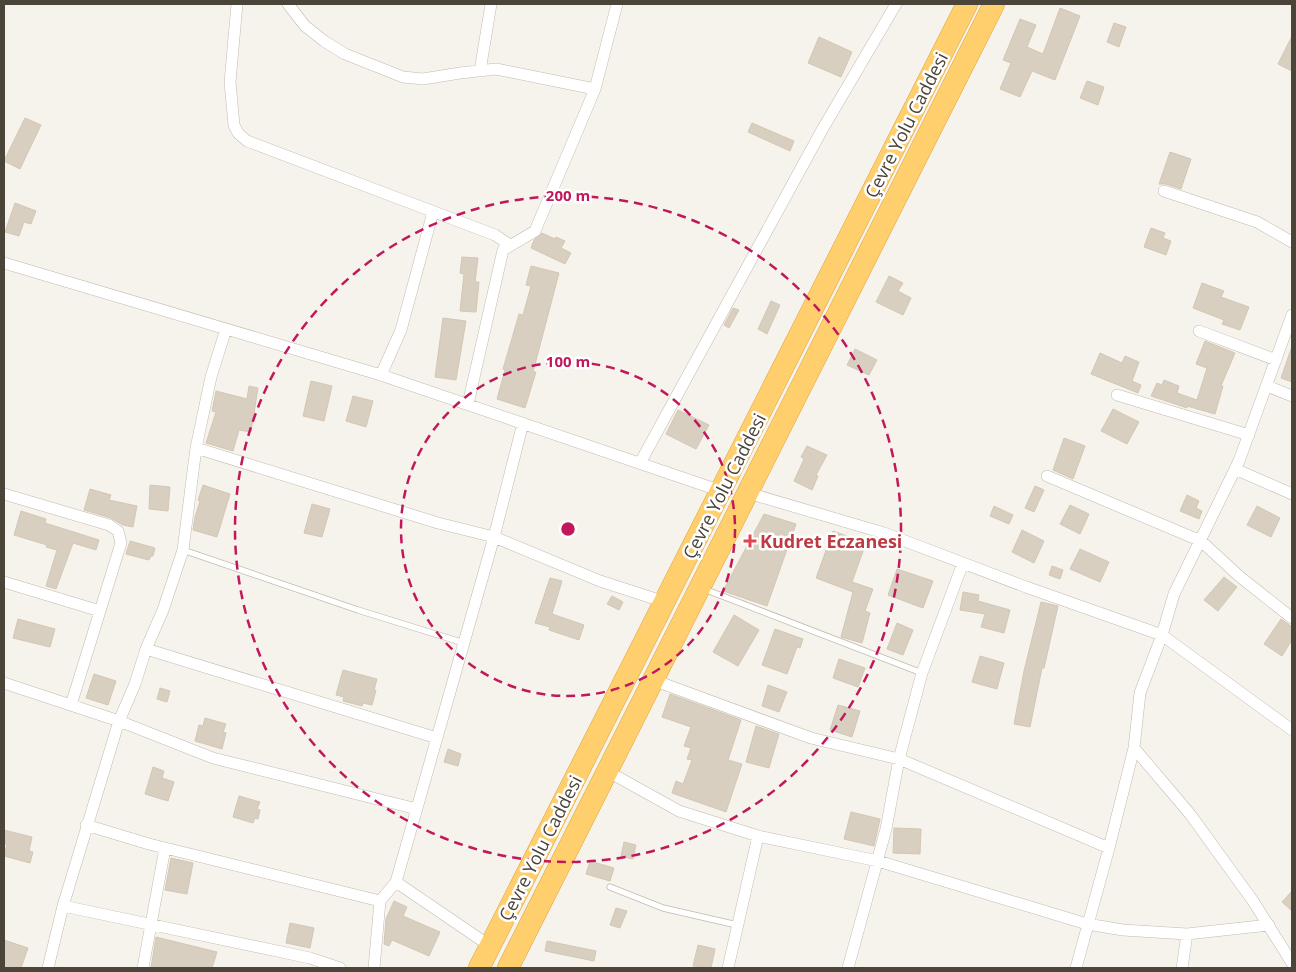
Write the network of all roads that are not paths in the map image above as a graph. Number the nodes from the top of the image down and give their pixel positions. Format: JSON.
{"nodes":[{"id":1,"x":237,"y":4,"type":"edge"},
{"id":2,"x":288,"y":4,"type":"edge"},
{"id":3,"x":491,"y":4,"type":"edge"},
{"id":4,"x":617,"y":4,"type":"edge"},
{"id":5,"x":896,"y":4,"type":"edge"},
{"id":6,"x":967,"y":4,"type":"edge"},
{"id":7,"x":994,"y":4,"type":"edge"},
{"id":8,"x":480,"y":71,"type":"junction"},
{"id":9,"x":595,"y":89,"type":"junction"},
{"id":10,"x":1164,"y":191,"type":"dead end"},
{"id":11,"x":433,"y":212,"type":"junction"},
{"id":12,"x":1292,"y":242,"type":"edge"},
{"id":13,"x":510,"y":245,"type":"junction"},
{"id":14,"x":4,"y":263,"type":"edge"},
{"id":15,"x":1292,"y":315,"type":"edge"},
{"id":16,"x":226,"y":329,"type":"junction"},
{"id":17,"x":1199,"y":332,"type":"dead end"},
{"id":18,"x":1276,"y":360,"type":"junction"},
{"id":19,"x":381,"y":375,"type":"junction"},
{"id":20,"x":1267,"y":386,"type":"junction"},
{"id":21,"x":1117,"y":394,"type":"dead end"},
{"id":22,"x":1292,"y":396,"type":"edge"},
{"id":23,"x":468,"y":404,"type":"junction"},
{"id":24,"x":523,"y":423,"type":"junction"},
{"id":25,"x":1249,"y":434,"type":"junction"},
{"id":26,"x":196,"y":448,"type":"junction"},
{"id":27,"x":640,"y":463,"type":"junction"},
{"id":28,"x":1235,"y":469,"type":"junction"},
{"id":29,"x":1047,"y":476,"type":"dead end"},
{"id":30,"x":721,"y":491,"type":"junction"},
{"id":31,"x":748,"y":492,"type":"junction"},
{"id":32,"x":4,"y":494,"type":"edge"},
{"id":33,"x":1292,"y":494,"type":"edge"},
{"id":34,"x":494,"y":537,"type":"junction"},
{"id":35,"x":1200,"y":541,"type":"junction"},
{"id":36,"x":183,"y":550,"type":"junction"},
{"id":37,"x":963,"y":563,"type":"junction"},
{"id":38,"x":4,"y":582,"type":"edge"},
{"id":39,"x":700,"y":587,"type":"junction"},
{"id":40,"x":665,"y":602,"type":"junction"},
{"id":41,"x":100,"y":611,"type":"junction"},
{"id":42,"x":1292,"y":618,"type":"edge"},
{"id":43,"x":1162,"y":634,"type":"junction"},
{"id":44,"x":464,"y":643,"type":"junction"},
{"id":45,"x":146,"y":649,"type":"junction"},
{"id":46,"x":922,"y":673,"type":"junction"},
{"id":47,"x":653,"y":680,"type":"junction"},
{"id":48,"x":4,"y":684,"type":"edge"},
{"id":49,"x":72,"y":705,"type":"junction"},
{"id":50,"x":119,"y":720,"type":"junction"},
{"id":51,"x":1292,"y":730,"type":"edge"},
{"id":52,"x":437,"y":738,"type":"junction"},
{"id":53,"x":1134,"y":748,"type":"junction"},
{"id":54,"x":899,"y":759,"type":"junction"},
{"id":55,"x":607,"y":771,"type":"junction"},
{"id":56,"x":417,"y":809,"type":"junction"},
{"id":57,"x":86,"y":825,"type":"junction"},
{"id":58,"x":758,"y":836,"type":"junction"},
{"id":59,"x":165,"y":848,"type":"junction"},
{"id":60,"x":1110,"y":848,"type":"junction"},
{"id":61,"x":878,"y":861,"type":"junction"},
{"id":62,"x":396,"y":882,"type":"junction"},
{"id":63,"x":610,"y":887,"type":"dead end"},
{"id":64,"x":380,"y":901,"type":"junction"},
{"id":65,"x":62,"y":906,"type":"junction"},
{"id":66,"x":152,"y":924,"type":"junction"},
{"id":67,"x":1087,"y":924,"type":"junction"},
{"id":68,"x":738,"y":925,"type":"junction"},
{"id":69,"x":1269,"y":925,"type":"junction"},
{"id":70,"x":1187,"y":934,"type":"junction"},
{"id":71,"x":490,"y":946,"type":"junction"},
{"id":72,"x":1292,"y":963,"type":"edge"},
{"id":73,"x":48,"y":968,"type":"edge"},
{"id":74,"x":143,"y":968,"type":"edge"},
{"id":75,"x":340,"y":968,"type":"edge"},
{"id":76,"x":374,"y":968,"type":"edge"},
{"id":77,"x":479,"y":968,"type":"edge"},
{"id":78,"x":508,"y":968,"type":"edge"},
{"id":79,"x":728,"y":968,"type":"edge"},
{"id":80,"x":848,"y":968,"type":"edge"},
{"id":81,"x":1076,"y":968,"type":"edge"},
{"id":82,"x":1182,"y":968,"type":"edge"}],
"edges":[{"from":1,"to":11,"type":"street"},
{"from":2,"to":8,"type":"street"},
{"from":3,"to":8,"type":"street"},
{"from":4,"to":9,"type":"street"},
{"from":5,"to":27,"type":"street"},
{"from":6,"to":30,"type":"highway","name":"Çevre Yolu Caddesi"},
{"from":7,"to":31,"type":"highway","name":"Çevre Yolu Caddesi"},
{"from":8,"to":9,"type":"street"},
{"from":9,"to":13,"type":"street"},
{"from":10,"to":12,"type":"street"},
{"from":11,"to":13,"type":"street"},
{"from":11,"to":19,"type":"street"},
{"from":13,"to":23,"type":"street"},
{"from":14,"to":16,"type":"street"},
{"from":15,"to":18,"type":"street"},
{"from":16,"to":19,"type":"street"},
{"from":16,"to":26,"type":"street"},
{"from":17,"to":18,"type":"street"},
{"from":18,"to":20,"type":"street"},
{"from":19,"to":23,"type":"street"},
{"from":20,"to":22,"type":"street"},
{"from":20,"to":25,"type":"street"},
{"from":21,"to":25,"type":"street"},
{"from":23,"to":24,"type":"street"},
{"from":24,"to":27,"type":"street"},
{"from":24,"to":34,"type":"street"},
{"from":25,"to":28,"type":"street"},
{"from":26,"to":34,"type":"street"},
{"from":26,"to":36,"type":"street"},
{"from":27,"to":30,"type":"street"},
{"from":28,"to":33,"type":"street"},
{"from":28,"to":35,"type":"street"},
{"from":29,"to":35,"type":"street"},
{"from":30,"to":40,"type":"highway","name":"Çevre Yolu Caddesi"},
{"from":31,"to":37,"type":"street"},
{"from":31,"to":39,"type":"highway","name":"Çevre Yolu Caddesi"},
{"from":32,"to":41,"type":"street"},
{"from":34,"to":40,"type":"street"},
{"from":34,"to":44,"type":"street"},
{"from":35,"to":42,"type":"street"},
{"from":35,"to":43,"type":"street"},
{"from":36,"to":44,"type":"lane"},
{"from":36,"to":45,"type":"street"},
{"from":37,"to":43,"type":"street"},
{"from":37,"to":46,"type":"street"},
{"from":38,"to":41,"type":"street"},
{"from":39,"to":46,"type":"lane"},
{"from":39,"to":47,"type":"highway","name":"Çevre Yolu Caddesi"},
{"from":40,"to":71,"type":"highway","name":"Çevre Yolu Caddesi"},
{"from":41,"to":49,"type":"street"},
{"from":43,"to":51,"type":"street"},
{"from":43,"to":53,"type":"street"},
{"from":44,"to":52,"type":"street"},
{"from":45,"to":50,"type":"street"},
{"from":45,"to":52,"type":"street"},
{"from":46,"to":54,"type":"street"},
{"from":47,"to":54,"type":"street"},
{"from":47,"to":55,"type":"highway","name":"Çevre Yolu Caddesi"},
{"from":48,"to":49,"type":"street"},
{"from":49,"to":50,"type":"street"},
{"from":50,"to":56,"type":"street"},
{"from":50,"to":57,"type":"street"},
{"from":52,"to":56,"type":"street"},
{"from":53,"to":60,"type":"street"},
{"from":53,"to":69,"type":"street"},
{"from":54,"to":60,"type":"street"},
{"from":54,"to":61,"type":"street"},
{"from":55,"to":58,"type":"street"},
{"from":55,"to":78,"type":"highway","name":"Çevre Yolu Caddesi"},
{"from":56,"to":62,"type":"street"},
{"from":57,"to":59,"type":"street"},
{"from":57,"to":65,"type":"street"},
{"from":58,"to":61,"type":"street"},
{"from":58,"to":68,"type":"street"},
{"from":59,"to":64,"type":"street"},
{"from":59,"to":66,"type":"street"},
{"from":60,"to":67,"type":"street"},
{"from":61,"to":67,"type":"street"},
{"from":61,"to":80,"type":"street"},
{"from":62,"to":64,"type":"street"},
{"from":62,"to":71,"type":"street"},
{"from":63,"to":68,"type":"lane"},
{"from":64,"to":76,"type":"street"},
{"from":65,"to":66,"type":"street"},
{"from":65,"to":73,"type":"street"},
{"from":66,"to":74,"type":"street"},
{"from":66,"to":75,"type":"street"},
{"from":67,"to":70,"type":"street"},
{"from":67,"to":81,"type":"street"},
{"from":68,"to":79,"type":"street"},
{"from":69,"to":70,"type":"street"},
{"from":69,"to":72,"type":"street"},
{"from":70,"to":82,"type":"street"},
{"from":71,"to":77,"type":"highway","name":"Çevre Yolu Caddesi"}]}
